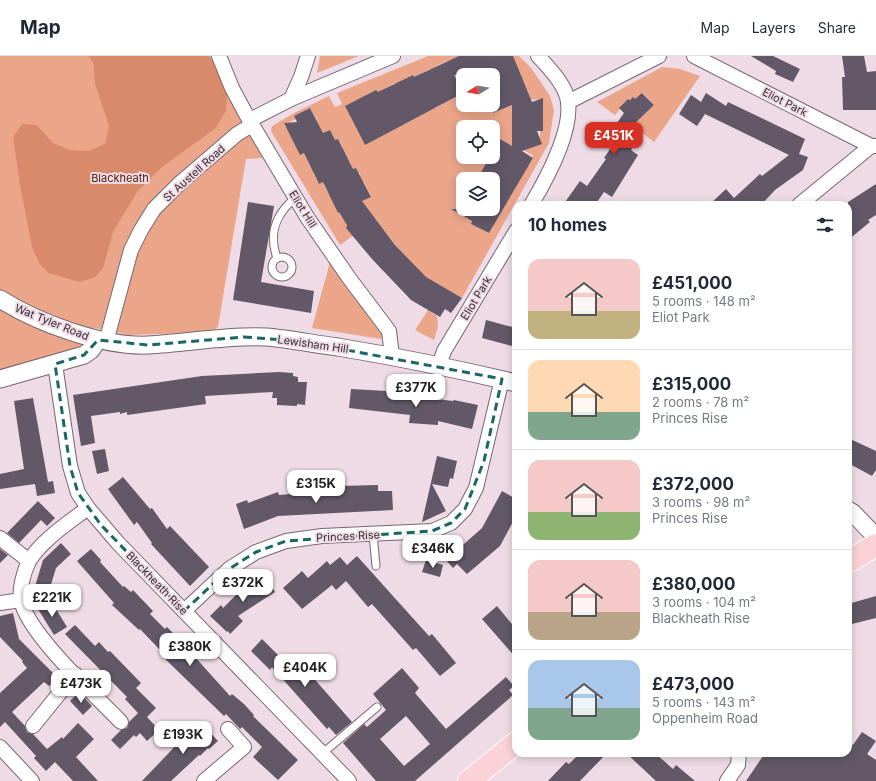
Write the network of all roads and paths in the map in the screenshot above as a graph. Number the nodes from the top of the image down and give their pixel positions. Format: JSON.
{"nodes":[{"id":1,"x":219,"y":56,"type":"edge"},
{"id":2,"x":308,"y":56,"type":"edge"},
{"id":3,"x":393,"y":56,"type":"edge"},
{"id":4,"x":538,"y":56,"type":"edge"},
{"id":5,"x":659,"y":56,"type":"edge"},
{"id":6,"x":694,"y":56,"type":"edge"},
{"id":7,"x":291,"y":99,"type":"junction"},
{"id":8,"x":568,"y":101,"type":"junction"},
{"id":9,"x":251,"y":122,"type":"junction"},
{"id":10,"x":873,"y":146,"type":"edge"},
{"id":11,"x":295,"y":198,"type":"junction"},
{"id":12,"x":533,"y":201,"type":"edge"},
{"id":13,"x":804,"y":201,"type":"edge"},
{"id":14,"x":512,"y":238,"type":"edge"},
{"id":15,"x":277,"y":258,"type":"dead end"},
{"id":16,"x":0,"y":299,"type":"edge"},
{"id":17,"x":102,"y":341,"type":"junction"},
{"id":18,"x":392,"y":356,"type":"junction"},
{"id":19,"x":55,"y":364,"type":"junction"},
{"id":20,"x":439,"y":365,"type":"junction"},
{"id":21,"x":0,"y":379,"type":"edge"},
{"id":22,"x":509,"y":381,"type":"edge"},
{"id":23,"x":88,"y":508,"type":"junction"},
{"id":24,"x":852,"y":512,"type":"edge"},
{"id":25,"x":373,"y":534,"type":"junction"},
{"id":26,"x":876,"y":537,"type":"edge"},
{"id":27,"x":0,"y":538,"type":"edge"},
{"id":28,"x":876,"y":545,"type":"edge"},
{"id":29,"x":852,"y":560,"type":"edge"},
{"id":30,"x":29,"y":561,"type":"junction"},
{"id":31,"x":376,"y":566,"type":"dead end"},
{"id":32,"x":21,"y":600,"type":"junction"},
{"id":33,"x":0,"y":603,"type":"edge"},
{"id":34,"x":184,"y":610,"type":"junction"},
{"id":35,"x":75,"y":674,"type":"junction"},
{"id":36,"x":377,"y":707,"type":"dead end"},
{"id":37,"x":121,"y":722,"type":"dead end"},
{"id":38,"x":33,"y":726,"type":"dead end"},
{"id":39,"x":228,"y":729,"type":"dead end"},
{"id":40,"x":512,"y":746,"type":"edge"},
{"id":41,"x":0,"y":747,"type":"edge"},
{"id":42,"x":323,"y":752,"type":"junction"},
{"id":43,"x":739,"y":757,"type":"edge"},
{"id":44,"x":32,"y":781,"type":"edge"},
{"id":45,"x":204,"y":781,"type":"edge"},
{"id":46,"x":349,"y":781,"type":"edge"},
{"id":47,"x":469,"y":781,"type":"edge"},
{"id":48,"x":727,"y":781,"type":"edge"}],
"edges":[{"from":1,"to":9,"type":"street","name":"Eliot Hill"},
{"from":2,"to":7,"type":"street"},
{"from":3,"to":7,"type":"street","name":"St Austell Road"},
{"from":4,"to":8,"type":"street"},
{"from":5,"to":8,"type":"street"},
{"from":6,"to":10,"type":"street","name":"Eliot Park"},
{"from":7,"to":9,"type":"street","name":"St Austell Road"},
{"from":8,"to":12,"type":"street"},
{"from":9,"to":11,"type":"street","name":"Eliot Hill"},
{"from":9,"to":17,"type":"street","name":"St Austell Road"},
{"from":10,"to":13,"type":"street"},
{"from":11,"to":15,"type":"lane"},
{"from":11,"to":18,"type":"street","name":"Eliot Hill"},
{"from":14,"to":20,"type":"street","name":"Eliot Park"},
{"from":16,"to":17,"type":"street","name":"Wat Tyler Road"},
{"from":17,"to":18,"type":"street","name":"Lewisham Hill"},
{"from":17,"to":19,"type":"street"},
{"from":18,"to":20,"type":"street","name":"Lewisham Hill"},
{"from":19,"to":21,"type":"street"},
{"from":19,"to":23,"type":"street","name":"Blackheath Rise"},
{"from":20,"to":22,"type":"street","name":"Lewisham Hill"},
{"from":22,"to":25,"type":"street","name":"Princes Rise"},
{"from":23,"to":30,"type":"street"},
{"from":23,"to":34,"type":"street","name":"Blackheath Rise"},
{"from":24,"to":26,"type":"street"},
{"from":25,"to":31,"type":"lane"},
{"from":25,"to":34,"type":"street","name":"Princes Rise"},
{"from":27,"to":30,"type":"street"},
{"from":28,"to":29,"type":"main road"},
{"from":30,"to":32,"type":"street"},
{"from":32,"to":33,"type":"street"},
{"from":32,"to":35,"type":"street"},
{"from":34,"to":42,"type":"street","name":"Blackheath Rise"},
{"from":35,"to":37,"type":"street"},
{"from":35,"to":38,"type":"street"},
{"from":36,"to":42,"type":"lane"},
{"from":39,"to":45,"type":"street"},
{"from":40,"to":47,"type":"main road"},
{"from":41,"to":44,"type":"street"},
{"from":42,"to":46,"type":"street","name":"Blackheath Rise"},
{"from":43,"to":48,"type":"street"}]}
